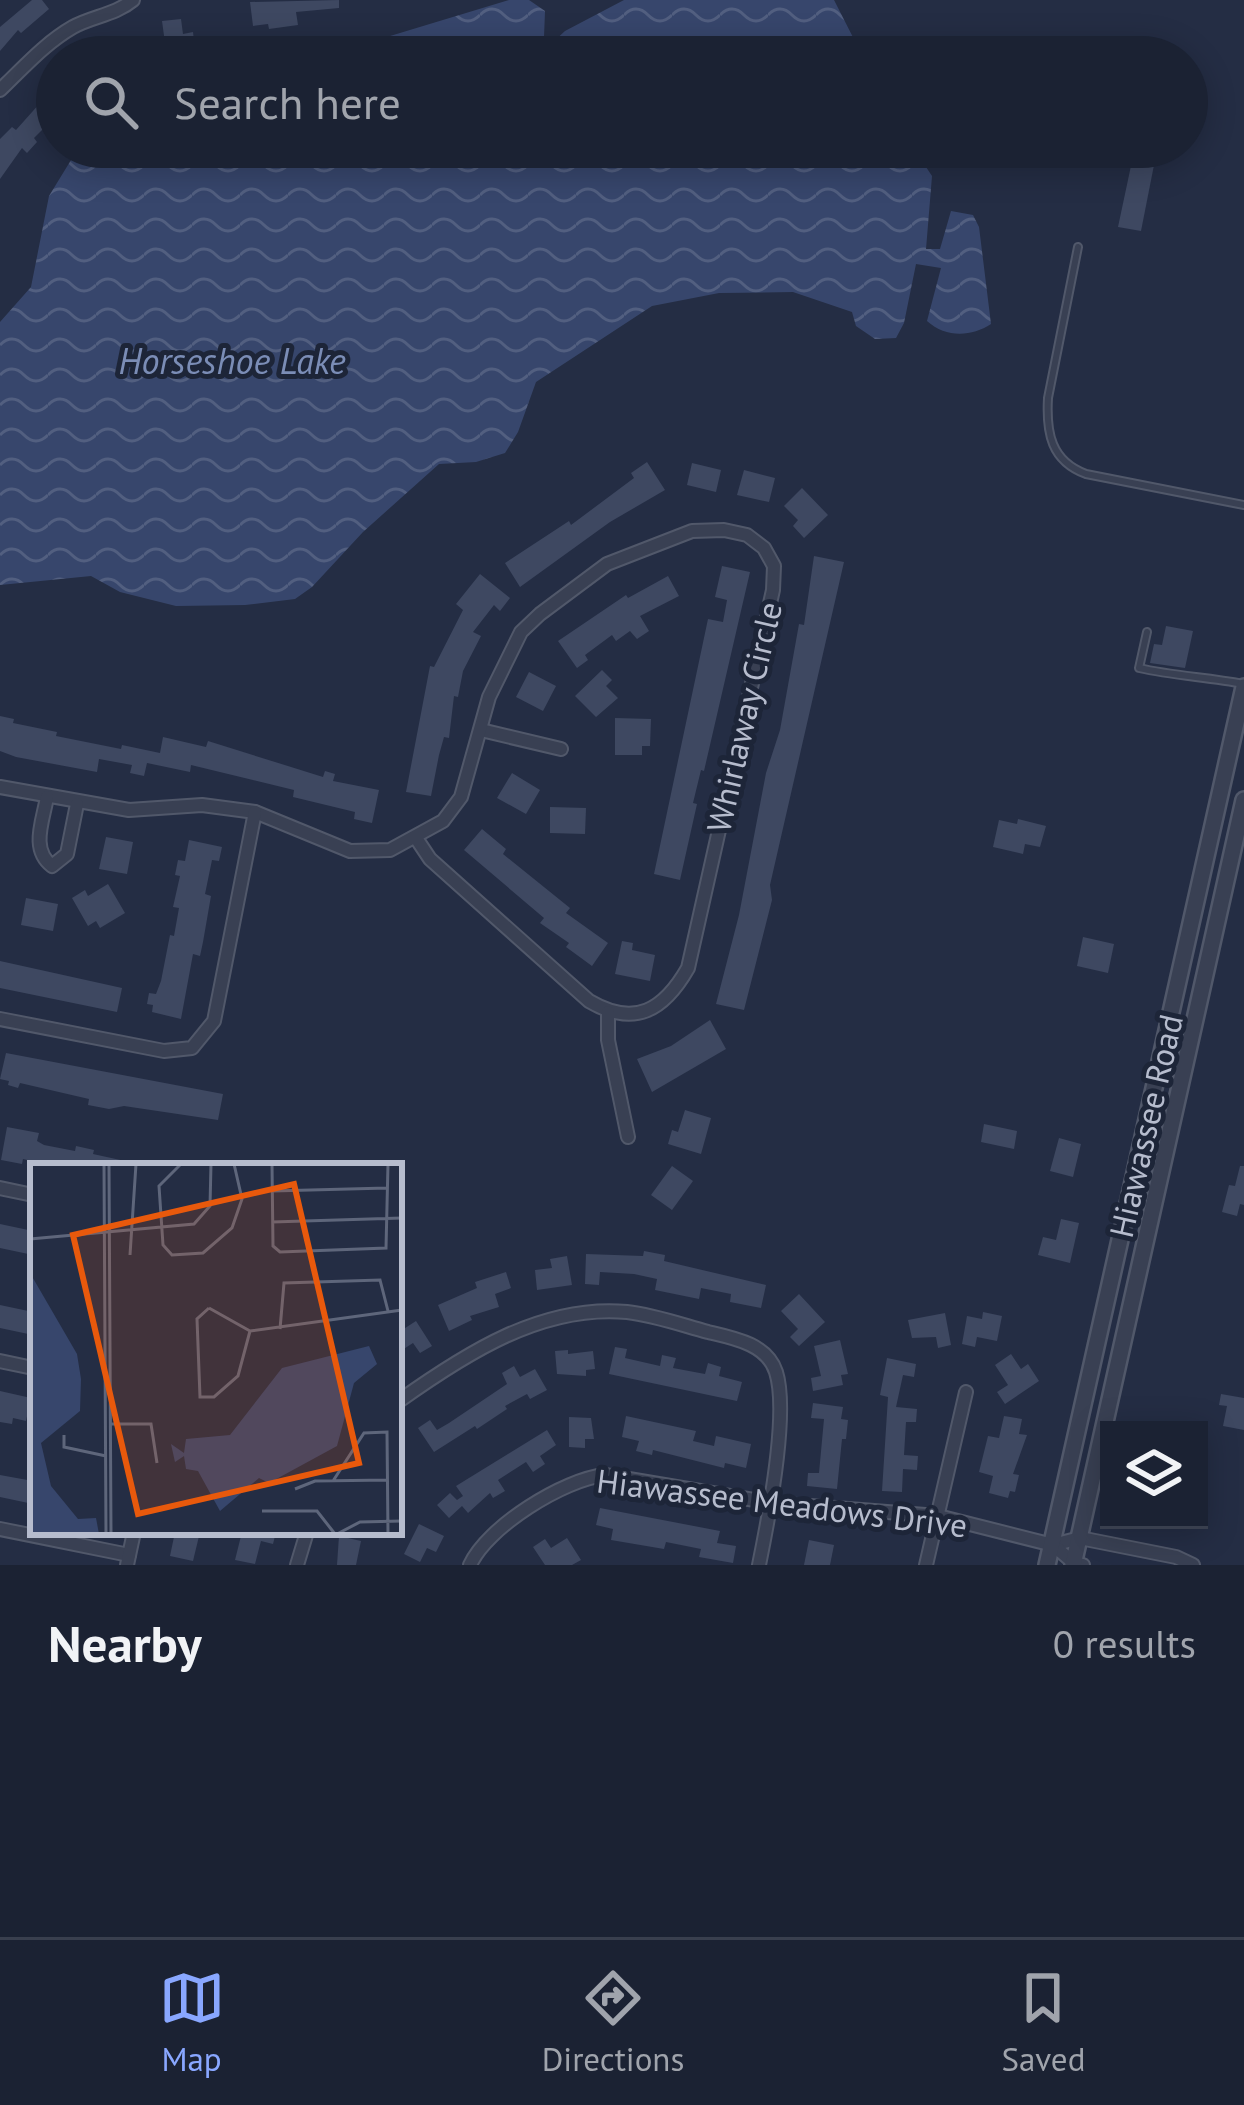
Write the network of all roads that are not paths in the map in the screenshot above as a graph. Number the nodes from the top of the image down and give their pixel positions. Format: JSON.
{"nodes":[{"id":1,"x":133,"y":0,"type":"edge"},
{"id":2,"x":60,"y":36,"type":"edge"},
{"id":3,"x":36,"y":56,"type":"edge"},
{"id":4,"x":0,"y":90,"type":"edge"},
{"id":5,"x":1078,"y":247,"type":"dead end"},
{"id":6,"x":1244,"y":505,"type":"edge"},
{"id":7,"x":1147,"y":632,"type":"dead end"},
{"id":8,"x":1244,"y":686,"type":"edge"},
{"id":9,"x":481,"y":730,"type":"junction"},
{"id":10,"x":561,"y":749,"type":"dead end"},
{"id":11,"x":0,"y":787,"type":"edge"},
{"id":12,"x":47,"y":797,"type":"junction"},
{"id":13,"x":1244,"y":800,"type":"edge"},
{"id":14,"x":77,"y":804,"type":"junction"},
{"id":15,"x":255,"y":812,"type":"junction"},
{"id":16,"x":416,"y":838,"type":"junction"},
{"id":17,"x":608,"y":1012,"type":"junction"},
{"id":18,"x":0,"y":1019,"type":"edge"},
{"id":19,"x":628,"y":1137,"type":"dead end"},
{"id":20,"x":0,"y":1188,"type":"edge"},
{"id":21,"x":30,"y":1194,"type":"edge"},
{"id":22,"x":0,"y":1361,"type":"edge"},
{"id":23,"x":30,"y":1366,"type":"edge"},
{"id":24,"x":966,"y":1392,"type":"dead end"},
{"id":25,"x":402,"y":1399,"type":"edge"},
{"id":26,"x":772,"y":1503,"type":"junction"},
{"id":27,"x":938,"y":1516,"type":"junction"},
{"id":28,"x":0,"y":1529,"type":"edge"},
{"id":29,"x":306,"y":1535,"type":"edge"},
{"id":30,"x":1080,"y":1538,"type":"junction"},
{"id":31,"x":1052,"y":1545,"type":"junction"},
{"id":32,"x":128,"y":1560,"type":"edge"},
{"id":33,"x":1077,"y":1564,"type":"edge"},
{"id":34,"x":297,"y":1565,"type":"edge"},
{"id":35,"x":470,"y":1565,"type":"edge"},
{"id":36,"x":759,"y":1565,"type":"edge"},
{"id":37,"x":926,"y":1565,"type":"edge"},
{"id":38,"x":1047,"y":1565,"type":"edge"},
{"id":39,"x":1193,"y":1565,"type":"edge"}],
"edges":[{"from":1,"to":2,"type":"street"},
{"from":3,"to":4,"type":"street"},
{"from":5,"to":6,"type":"lane"},
{"from":7,"to":8,"type":"lane"},
{"from":8,"to":31,"type":"street","name":"Hiawassee Road"},
{"from":9,"to":10,"type":"street"},
{"from":9,"to":16,"type":"street","name":"Whirlaway Circle"},
{"from":9,"to":17,"type":"street","name":"Whirlaway Circle"},
{"from":11,"to":12,"type":"street"},
{"from":12,"to":14,"type":"street"},
{"from":12,"to":14,"type":"street"},
{"from":13,"to":30,"type":"street","name":"Hiawassee Road"},
{"from":14,"to":15,"type":"street"},
{"from":15,"to":16,"type":"street"},
{"from":15,"to":18,"type":"street"},
{"from":16,"to":17,"type":"street"},
{"from":17,"to":19,"type":"street"},
{"from":20,"to":21,"type":"street"},
{"from":22,"to":23,"type":"street"},
{"from":24,"to":27,"type":"street"},
{"from":25,"to":26,"type":"street"},
{"from":26,"to":27,"type":"street","name":"Hiawassee Meadows Drive"},
{"from":26,"to":35,"type":"street","name":"Hiawassee Meadows Drive"},
{"from":26,"to":36,"type":"street"},
{"from":27,"to":31,"type":"street","name":"Hiawassee Meadows Drive"},
{"from":27,"to":37,"type":"street"},
{"from":28,"to":32,"type":"street"},
{"from":29,"to":34,"type":"street"},
{"from":30,"to":31,"type":"street"},
{"from":30,"to":33,"type":"street","name":"Hiawassee Road"},
{"from":30,"to":39,"type":"street"},
{"from":31,"to":33,"type":"street"},
{"from":31,"to":38,"type":"street","name":"Hiawassee Road"}]}
